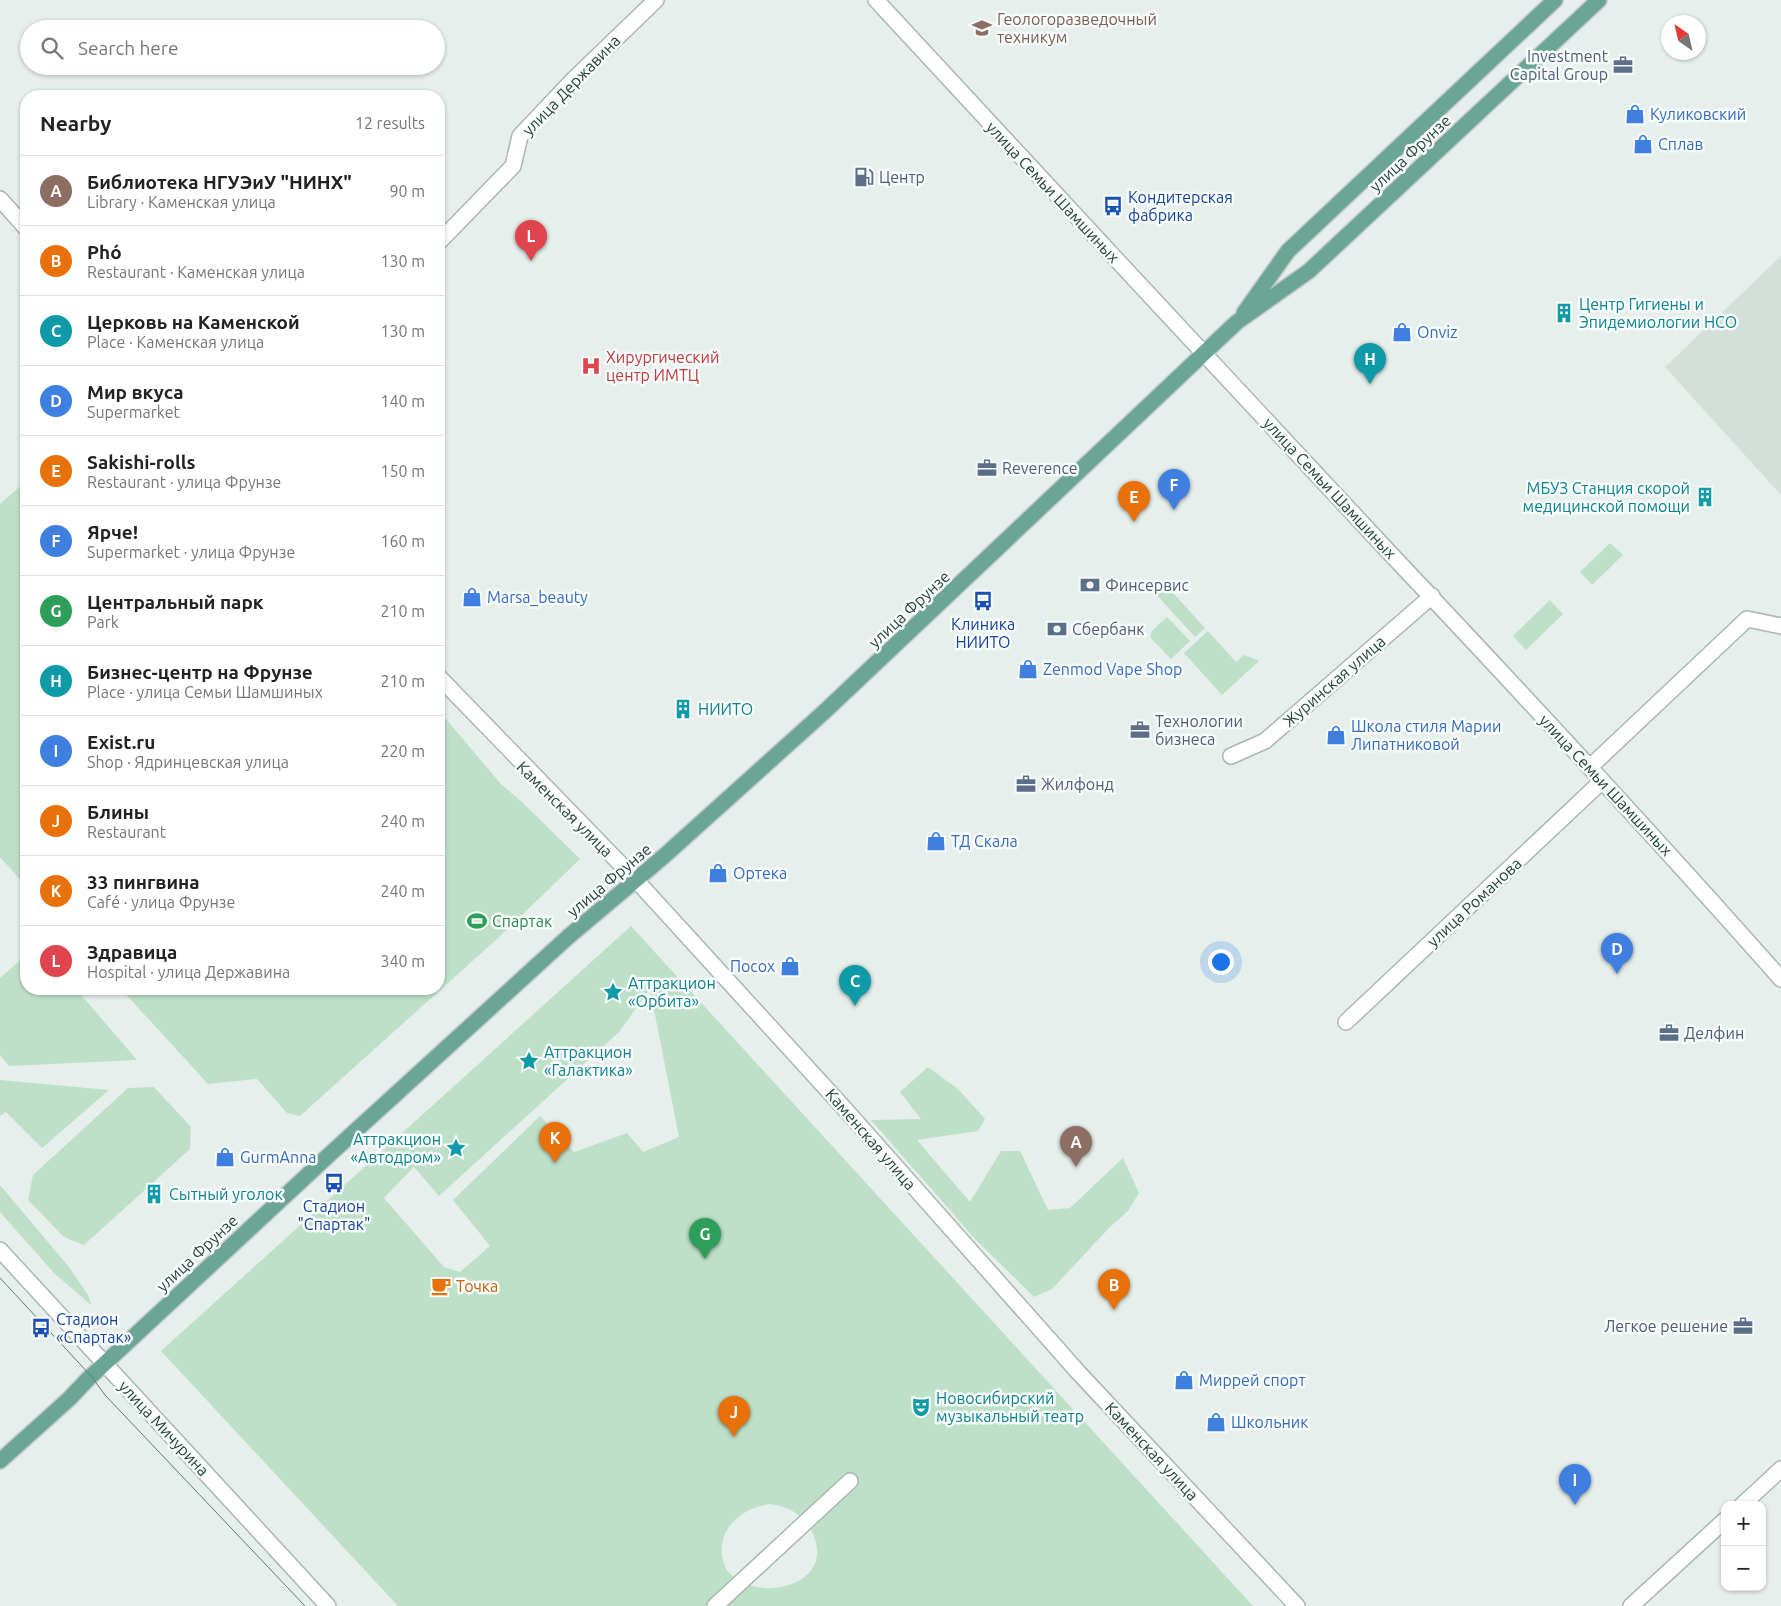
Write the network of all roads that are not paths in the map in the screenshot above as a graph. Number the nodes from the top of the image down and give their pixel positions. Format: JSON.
{"nodes":[{"id":1,"x":656,"y":0,"type":"edge"},
{"id":2,"x":876,"y":0,"type":"edge"},
{"id":3,"x":1555,"y":0,"type":"edge"},
{"id":4,"x":1599,"y":0,"type":"edge"},
{"id":5,"x":0,"y":199,"type":"edge"},
{"id":6,"x":20,"y":221,"type":"edge"},
{"id":7,"x":445,"y":236,"type":"edge"},
{"id":8,"x":1237,"y":322,"type":"junction"},
{"id":9,"x":1204,"y":354,"type":"junction"},
{"id":10,"x":1432,"y":596,"type":"junction"},
{"id":11,"x":1781,"y":626,"type":"edge"},
{"id":12,"x":445,"y":683,"type":"edge"},
{"id":13,"x":1231,"y":756,"type":"dead end"},
{"id":14,"x":1590,"y":767,"type":"junction"},
{"id":15,"x":1602,"y":781,"type":"junction"},
{"id":16,"x":636,"y":880,"type":"junction"},
{"id":17,"x":1781,"y":979,"type":"edge"},
{"id":18,"x":1346,"y":1022,"type":"dead end"},
{"id":19,"x":0,"y":1250,"type":"edge"},
{"id":20,"x":105,"y":1364,"type":"junction"},
{"id":21,"x":0,"y":1461,"type":"edge"},
{"id":22,"x":1781,"y":1469,"type":"edge"},
{"id":23,"x":850,"y":1482,"type":"dead end"},
{"id":24,"x":1746,"y":1501,"type":"edge"},
{"id":25,"x":1721,"y":1524,"type":"edge"},
{"id":26,"x":328,"y":1606,"type":"edge"},
{"id":27,"x":715,"y":1606,"type":"edge"},
{"id":28,"x":1297,"y":1606,"type":"edge"},
{"id":29,"x":1631,"y":1606,"type":"edge"}],
"edges":[{"from":1,"to":7,"type":"street","name":"улица Державина"},
{"from":2,"to":9,"type":"street","name":"улица Семьи Шамшиных"},
{"from":3,"to":8,"type":"main road","name":"улица Фрунзе"},
{"from":4,"to":8,"type":"main road","name":"улица Фрунзе"},
{"from":5,"to":6,"type":"street"},
{"from":8,"to":9,"type":"main road","name":"улица Фрунзе"},
{"from":9,"to":10,"type":"street","name":"улица Семьи Шамшиных"},
{"from":9,"to":16,"type":"main road","name":"улица Фрунзе"},
{"from":10,"to":13,"type":"street","name":"Журинская улица"},
{"from":10,"to":14,"type":"street","name":"улица Семьи Шамшиных"},
{"from":11,"to":14,"type":"street"},
{"from":12,"to":16,"type":"street","name":"Каменская улица"},
{"from":14,"to":15,"type":"street","name":"улица Семьи Шамшиных"},
{"from":15,"to":17,"type":"street","name":"улица Семьи Шамшиных"},
{"from":15,"to":18,"type":"street","name":"улица Романова"},
{"from":16,"to":20,"type":"main road","name":"улица Фрунзе"},
{"from":16,"to":28,"type":"street","name":"Каменская улица"},
{"from":19,"to":20,"type":"street","name":"улица Мичурина"},
{"from":20,"to":21,"type":"main road","name":"улица Фрунзе"},
{"from":20,"to":26,"type":"street","name":"улица Мичурина"},
{"from":22,"to":24,"type":"street"},
{"from":23,"to":27,"type":"street"},
{"from":25,"to":29,"type":"street"}]}
